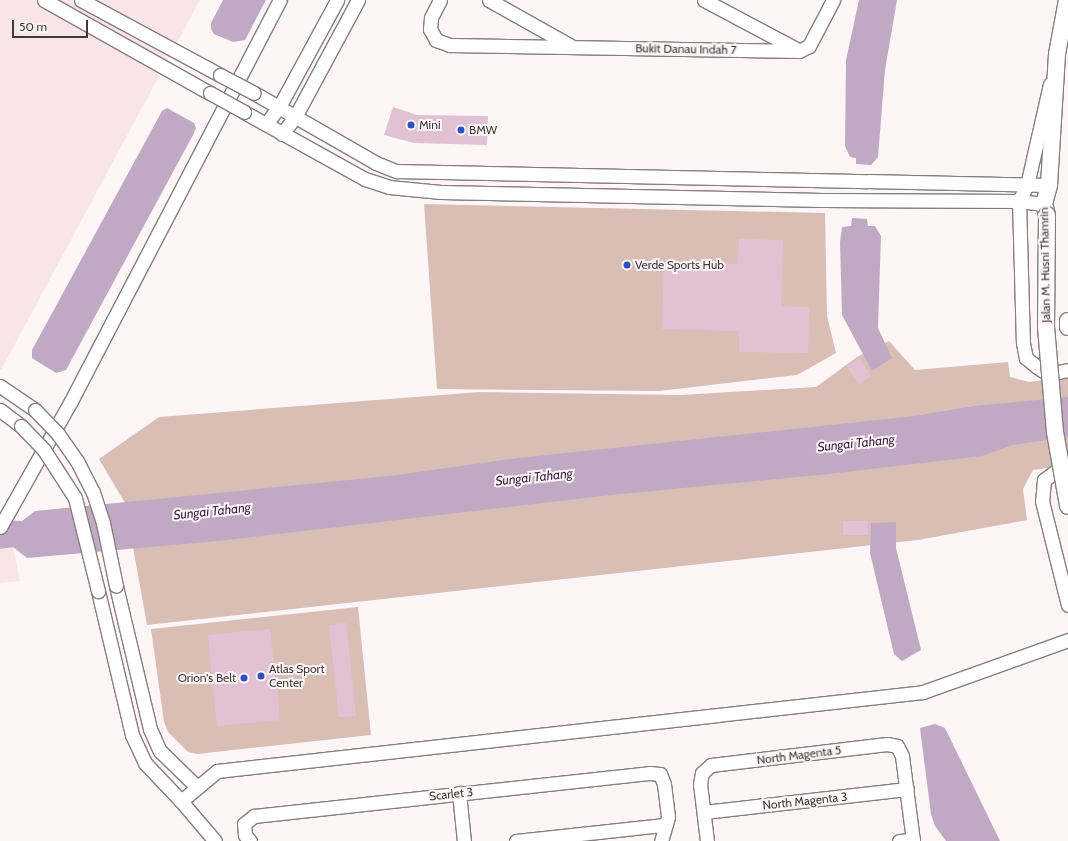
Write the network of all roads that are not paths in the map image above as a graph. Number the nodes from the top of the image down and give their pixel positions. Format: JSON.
{"nodes":[{"id":1,"x":44,"y":0,"type":"edge"},
{"id":2,"x":81,"y":0,"type":"edge"},
{"id":3,"x":280,"y":0,"type":"edge"},
{"id":4,"x":337,"y":0,"type":"edge"},
{"id":5,"x":358,"y":0,"type":"edge"},
{"id":6,"x":440,"y":0,"type":"edge"},
{"id":7,"x":489,"y":0,"type":"edge"},
{"id":8,"x":704,"y":0,"type":"edge"},
{"id":9,"x":833,"y":0,"type":"edge"},
{"id":10,"x":1067,"y":0,"type":"edge"},
{"id":11,"x":573,"y":47,"type":"junction"},
{"id":12,"x":799,"y":51,"type":"junction"},
{"id":13,"x":1057,"y":54,"type":"junction"},
{"id":14,"x":279,"y":107,"type":"junction"},
{"id":15,"x":295,"y":117,"type":"junction"},
{"id":16,"x":266,"y":124,"type":"junction"},
{"id":17,"x":282,"y":134,"type":"junction"},
{"id":18,"x":1026,"y":185,"type":"junction"},
{"id":19,"x":1049,"y":185,"type":"junction"},
{"id":20,"x":1019,"y":201,"type":"junction"},
{"id":21,"x":1046,"y":210,"type":"junction"},
{"id":22,"x":1068,"y":321,"type":"edge"},
{"id":23,"x":1068,"y":327,"type":"edge"},
{"id":24,"x":1068,"y":370,"type":"edge"},
{"id":25,"x":0,"y":386,"type":"edge"},
{"id":26,"x":0,"y":410,"type":"edge"},
{"id":27,"x":1068,"y":469,"type":"edge"},
{"id":28,"x":1068,"y":506,"type":"edge"},
{"id":29,"x":0,"y":528,"type":"edge"},
{"id":30,"x":1068,"y":605,"type":"edge"},
{"id":31,"x":1068,"y":640,"type":"edge"},
{"id":32,"x":198,"y":788,"type":"junction"},
{"id":33,"x":906,"y":789,"type":"junction"},
{"id":34,"x":459,"y":793,"type":"junction"},
{"id":35,"x":181,"y":801,"type":"junction"},
{"id":36,"x":704,"y":812,"type":"junction"},
{"id":37,"x":664,"y":825,"type":"junction"},
{"id":38,"x":913,"y":840,"type":"edge"},
{"id":39,"x":215,"y":841,"type":"edge"},
{"id":40,"x":250,"y":841,"type":"edge"},
{"id":41,"x":464,"y":841,"type":"edge"},
{"id":42,"x":516,"y":841,"type":"edge"},
{"id":43,"x":661,"y":841,"type":"edge"},
{"id":44,"x":707,"y":841,"type":"edge"},
{"id":45,"x":899,"y":841,"type":"edge"}],
"edges":[{"from":1,"to":16,"type":"street","bridge":true},
{"from":2,"to":14,"type":"street","bridge":true},
{"from":3,"to":29,"type":"street"},
{"from":4,"to":14,"type":"street"},
{"from":5,"to":15,"type":"street"},
{"from":6,"to":11,"type":"street","name":"Bukit Danau Indah 7"},
{"from":7,"to":11,"type":"street","name":"Bukit Danau Indah 7"},
{"from":8,"to":12,"type":"street"},
{"from":9,"to":12,"type":"street"},
{"from":10,"to":13,"type":"main road","name":"Jalan M. Husni Thamrin"},
{"from":11,"to":12,"type":"street","name":"Bukit Danau Indah 7"},
{"from":13,"to":18,"type":"street"},
{"from":13,"to":19,"type":"main road","name":"Jalan M. Husni Thamrin"},
{"from":14,"to":15,"type":"street"},
{"from":14,"to":16,"type":"street"},
{"from":15,"to":17,"type":"street"},
{"from":15,"to":18,"type":"street"},
{"from":16,"to":17,"type":"street"},
{"from":17,"to":20,"type":"street"},
{"from":18,"to":19,"type":"street"},
{"from":18,"to":20,"type":"street"},
{"from":19,"to":21,"type":"main road","name":"Jalan M. Husni Thamrin"},
{"from":20,"to":21,"type":"street"},
{"from":20,"to":24,"type":"street"},
{"from":21,"to":28,"type":"main road","name":"Jalan M. Husni Thamrin","bridge":true},
{"from":22,"to":23,"type":"main road","name":"Jalan M. Husni Thamrin"},
{"from":25,"to":32,"type":"street","bridge":true},
{"from":26,"to":35,"type":"street","bridge":true},
{"from":27,"to":30,"type":"street"},
{"from":31,"to":32,"type":"street"},
{"from":32,"to":35,"type":"street"},
{"from":33,"to":36,"type":"street","name":"North Magenta 3"},
{"from":33,"to":36,"type":"street","name":"North Magenta 5"},
{"from":33,"to":38,"type":"street"},
{"from":34,"to":37,"type":"street","name":"Scarlet 3"},
{"from":34,"to":40,"type":"street","name":"Scarlet 3"},
{"from":34,"to":41,"type":"street"},
{"from":35,"to":39,"type":"street"},
{"from":36,"to":44,"type":"street"},
{"from":37,"to":42,"type":"street"},
{"from":37,"to":43,"type":"street"},
{"from":38,"to":45,"type":"street"}]}
